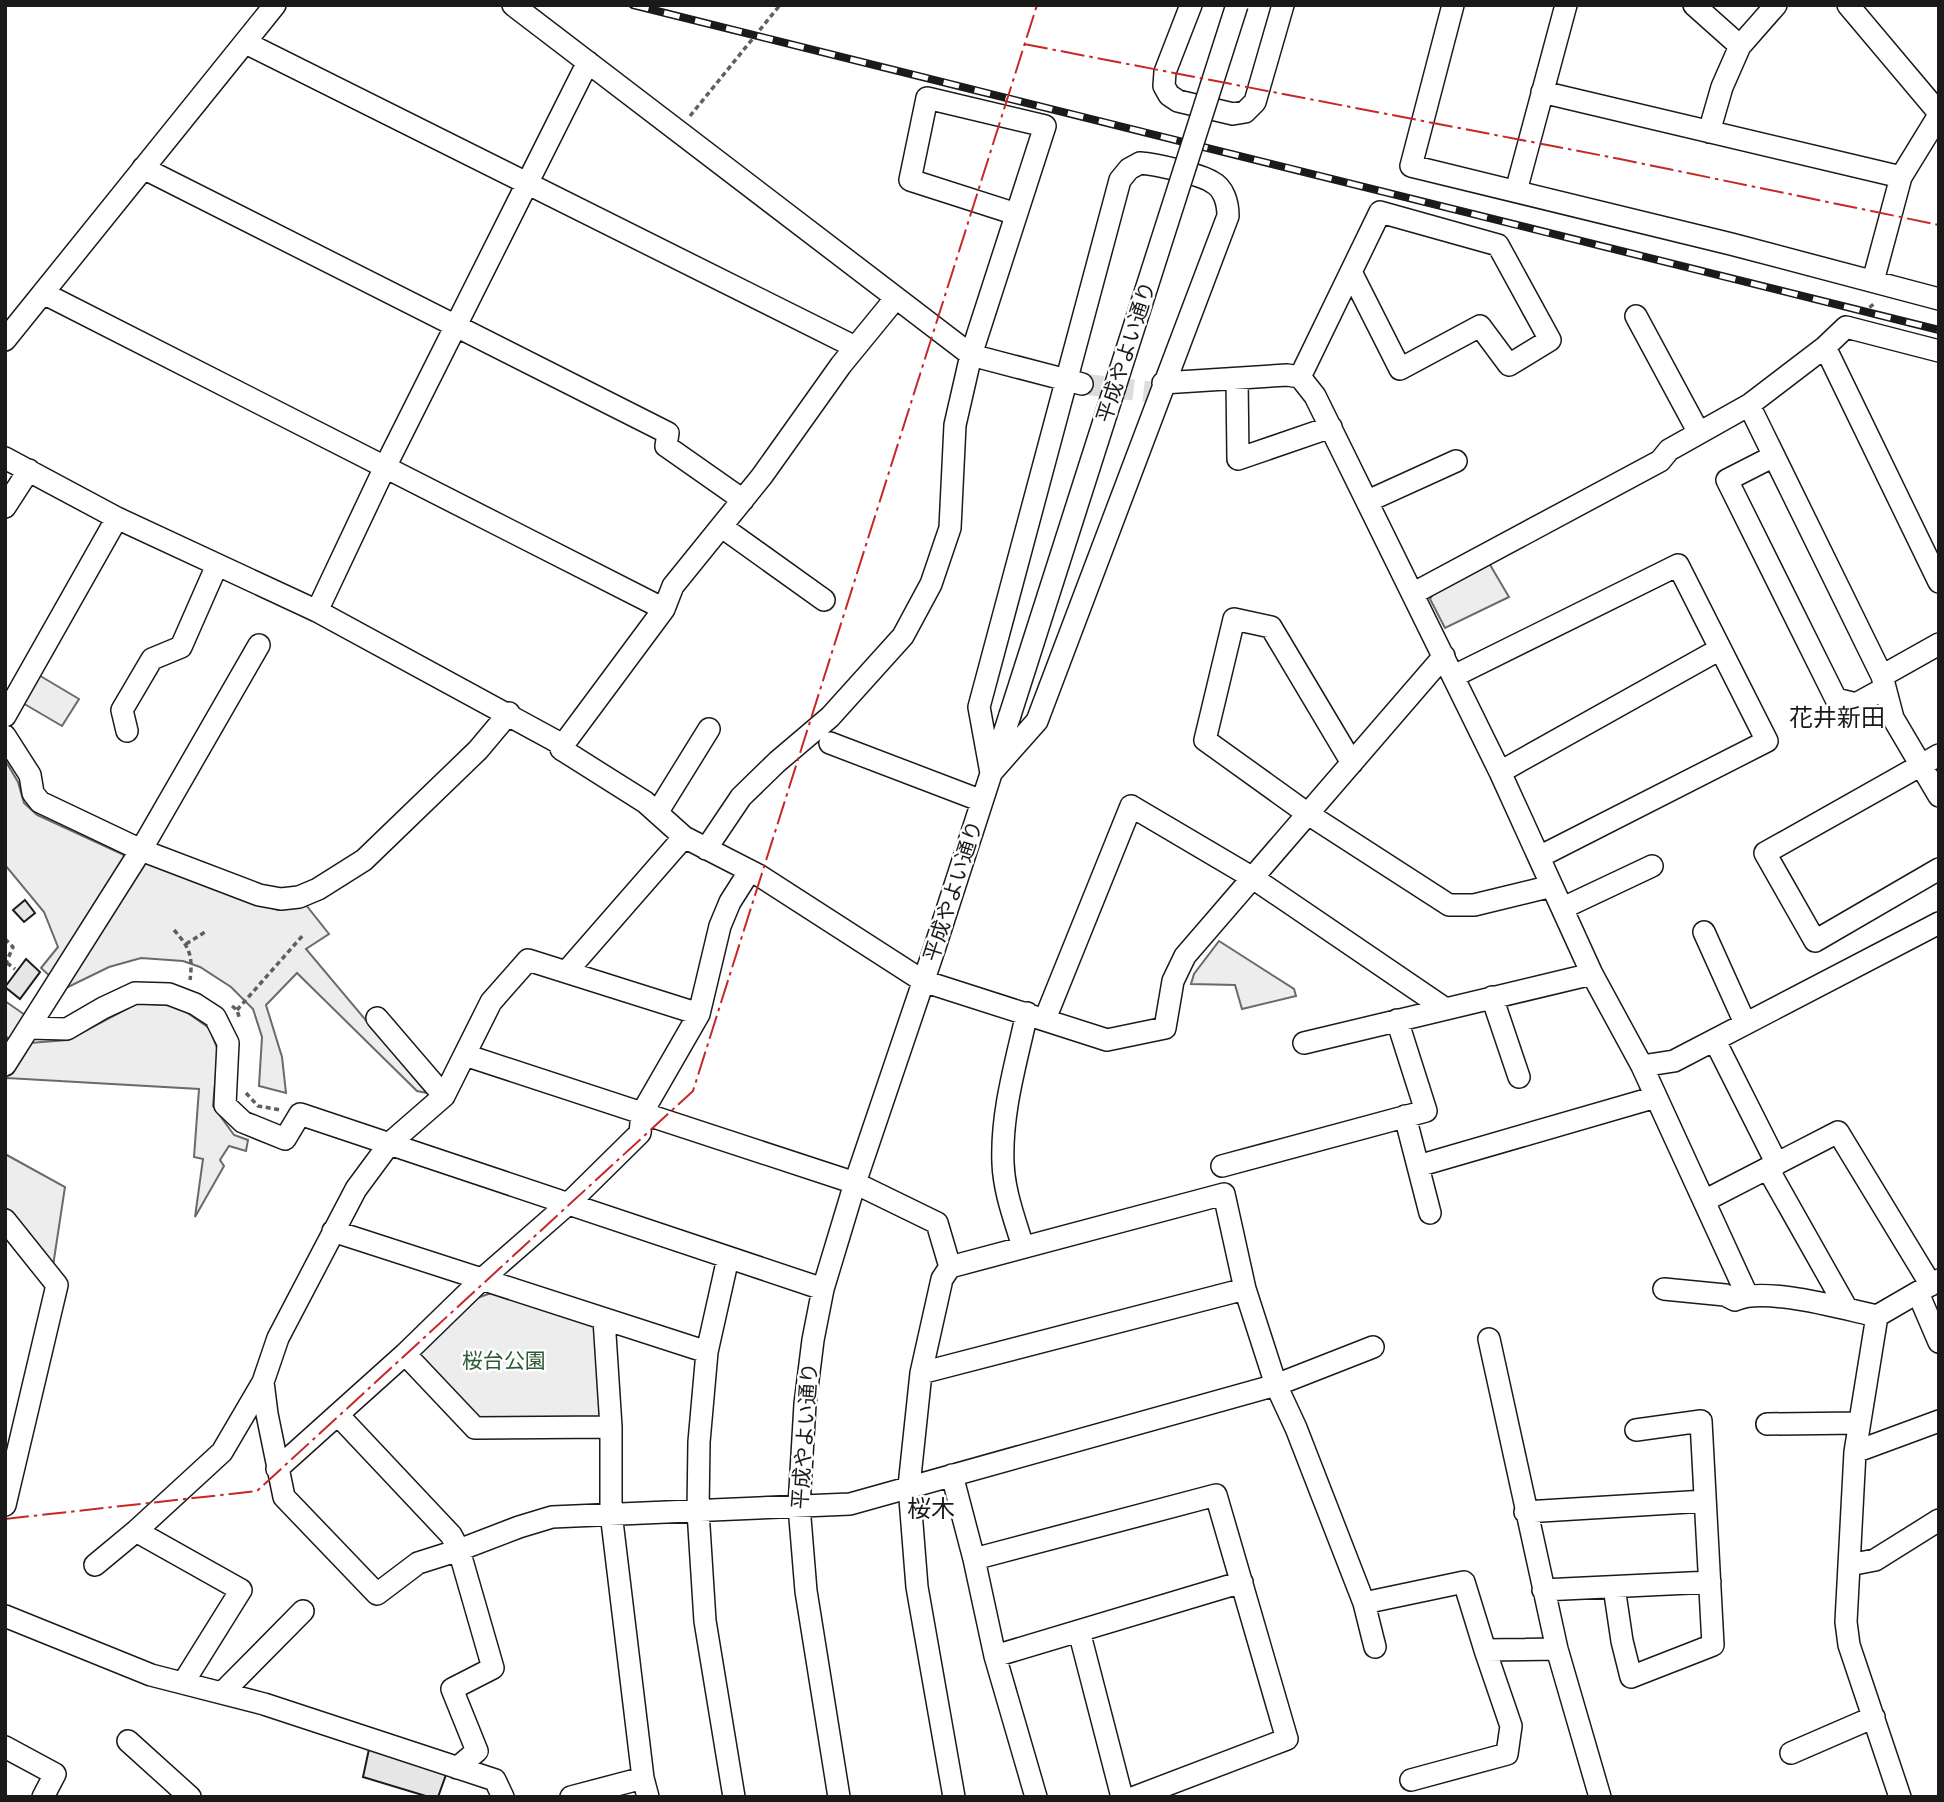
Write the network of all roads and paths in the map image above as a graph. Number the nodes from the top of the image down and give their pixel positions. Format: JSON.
{"nodes":[{"id":1,"x":275,"y":5,"type":"edge"},
{"id":2,"x":513,"y":5,"type":"edge"},
{"id":3,"x":780,"y":5,"type":"edge"},
{"id":4,"x":1191,"y":5,"type":"edge"},
{"id":5,"x":1237,"y":5,"type":"edge"},
{"id":6,"x":1283,"y":5,"type":"edge"},
{"id":7,"x":1454,"y":5,"type":"edge"},
{"id":8,"x":1566,"y":5,"type":"edge"},
{"id":9,"x":1694,"y":5,"type":"edge"},
{"id":10,"x":1776,"y":5,"type":"edge"},
{"id":11,"x":1848,"y":5,"type":"edge"},
{"id":12,"x":246,"y":43,"type":"junction"},
{"id":13,"x":1741,"y":46,"type":"junction"},
{"id":14,"x":588,"y":62,"type":"junction"},
{"id":15,"x":1542,"y":92,"type":"junction"},
{"id":16,"x":1939,"y":114,"type":"edge"},
{"id":17,"x":678,"y":131,"type":"junction"},
{"id":18,"x":1709,"y":132,"type":"junction"},
{"id":19,"x":143,"y":168,"type":"junction"},
{"id":20,"x":1902,"y":177,"type":"junction"},
{"id":21,"x":529,"y":183,"type":"junction"},
{"id":22,"x":1516,"y":191,"type":"junction"},
{"id":23,"x":1016,"y":214,"type":"junction"},
{"id":24,"x":1351,"y":272,"type":"junction"},
{"id":25,"x":1883,"y":284,"type":"junction"},
{"id":26,"x":43,"y":293,"type":"junction"},
{"id":27,"x":895,"y":299,"type":"junction"},
{"id":28,"x":1939,"y":299,"type":"edge"},
{"id":29,"x":1636,"y":316,"type":"dead end"},
{"id":30,"x":456,"y":325,"type":"junction"},
{"id":31,"x":1846,"y":327,"type":"junction"},
{"id":32,"x":5,"y":340,"type":"edge"},
{"id":33,"x":856,"y":347,"type":"junction"},
{"id":34,"x":1825,"y":347,"type":"junction"},
{"id":35,"x":1934,"y":350,"type":"edge"},
{"id":36,"x":971,"y":355,"type":"junction"},
{"id":37,"x":1939,"y":369,"type":"edge"},
{"id":38,"x":1300,"y":377,"type":"junction"},
{"id":39,"x":1237,"y":379,"type":"junction"},
{"id":40,"x":1075,"y":382,"type":"junction"},
{"id":41,"x":1163,"y":383,"type":"junction"},
{"id":42,"x":1749,"y":404,"type":"junction"},
{"id":43,"x":1331,"y":427,"type":"junction"},
{"id":44,"x":1699,"y":433,"type":"junction"},
{"id":45,"x":1774,"y":456,"type":"junction"},
{"id":46,"x":5,"y":458,"type":"edge"},
{"id":47,"x":1456,"y":461,"type":"dead end"},
{"id":48,"x":385,"y":467,"type":"junction"},
{"id":49,"x":29,"y":470,"type":"junction"},
{"id":50,"x":743,"y":500,"type":"junction"},
{"id":51,"x":1368,"y":500,"type":"junction"},
{"id":52,"x":5,"y":507,"type":"edge"},
{"id":53,"x":117,"y":518,"type":"junction"},
{"id":54,"x":722,"y":527,"type":"junction"},
{"id":55,"x":217,"y":565,"type":"junction"},
{"id":56,"x":1939,"y":582,"type":"edge"},
{"id":57,"x":1414,"y":593,"type":"junction"},
{"id":58,"x":824,"y":600,"type":"dead end"},
{"id":59,"x":664,"y":609,"type":"junction"},
{"id":60,"x":317,"y":611,"type":"junction"},
{"id":61,"x":1939,"y":643,"type":"edge"},
{"id":62,"x":260,"y":645,"type":"dead end"},
{"id":63,"x":1720,"y":649,"type":"junction"},
{"id":64,"x":1444,"y":656,"type":"junction"},
{"id":65,"x":1454,"y":676,"type":"junction"},
{"id":66,"x":1883,"y":682,"type":"junction"},
{"id":67,"x":509,"y":713,"type":"junction"},
{"id":68,"x":5,"y":716,"type":"edge"},
{"id":69,"x":709,"y":729,"type":"dead end"},
{"id":70,"x":127,"y":731,"type":"dead end"},
{"id":71,"x":5,"y":736,"type":"edge"},
{"id":72,"x":830,"y":743,"type":"dead end"},
{"id":73,"x":564,"y":745,"type":"junction"},
{"id":74,"x":1930,"y":761,"type":"edge"},
{"id":75,"x":1352,"y":763,"type":"junction"},
{"id":76,"x":1500,"y":772,"type":"junction"},
{"id":77,"x":991,"y":773,"type":"junction"},
{"id":78,"x":1939,"y":796,"type":"edge"},
{"id":79,"x":982,"y":801,"type":"junction"},
{"id":80,"x":657,"y":813,"type":"junction"},
{"id":81,"x":1308,"y":814,"type":"junction"},
{"id":82,"x":684,"y":837,"type":"junction"},
{"id":83,"x":706,"y":849,"type":"junction"},
{"id":84,"x":141,"y":850,"type":"junction"},
{"id":85,"x":1539,"y":857,"type":"junction"},
{"id":86,"x":1653,"y":866,"type":"dead end"},
{"id":87,"x":1939,"y":869,"type":"edge"},
{"id":88,"x":749,"y":872,"type":"junction"},
{"id":89,"x":1253,"y":878,"type":"junction"},
{"id":90,"x":1552,"y":886,"type":"junction"},
{"id":91,"x":1563,"y":908,"type":"junction"},
{"id":92,"x":1939,"y":923,"type":"edge"},
{"id":93,"x":174,"y":930,"type":"dead end"},
{"id":94,"x":205,"y":932,"type":"dead end"},
{"id":95,"x":1703,"y":932,"type":"dead end"},
{"id":96,"x":304,"y":934,"type":"dead end"},
{"id":97,"x":5,"y":939,"type":"edge"},
{"id":98,"x":186,"y":944,"type":"junction"},
{"id":99,"x":6,"y":964,"type":"edge"},
{"id":100,"x":15,"y":969,"type":"dead end"},
{"id":101,"x":567,"y":971,"type":"junction"},
{"id":102,"x":1592,"y":974,"type":"junction"},
{"id":103,"x":190,"y":980,"type":"dead end"},
{"id":104,"x":923,"y":981,"type":"junction"},
{"id":105,"x":1492,"y":997,"type":"junction"},
{"id":106,"x":1444,"y":1008,"type":"junction"},
{"id":107,"x":237,"y":1010,"type":"dead end"},
{"id":108,"x":699,"y":1014,"type":"junction"},
{"id":109,"x":1036,"y":1016,"type":"junction"},
{"id":110,"x":377,"y":1018,"type":"dead end"},
{"id":111,"x":1396,"y":1020,"type":"junction"},
{"id":112,"x":1745,"y":1023,"type":"junction"},
{"id":113,"x":29,"y":1028,"type":"junction"},
{"id":114,"x":1715,"y":1041,"type":"junction"},
{"id":115,"x":1304,"y":1043,"type":"dead end"},
{"id":116,"x":465,"y":1055,"type":"junction"},
{"id":117,"x":5,"y":1065,"type":"edge"},
{"id":118,"x":1642,"y":1066,"type":"junction"},
{"id":119,"x":1519,"y":1077,"type":"dead end"},
{"id":120,"x":444,"y":1096,"type":"junction"},
{"id":121,"x":1656,"y":1097,"type":"junction"},
{"id":122,"x":642,"y":1113,"type":"junction"},
{"id":123,"x":1405,"y":1116,"type":"junction"},
{"id":124,"x":390,"y":1143,"type":"junction"},
{"id":125,"x":1222,"y":1166,"type":"dead end"},
{"id":126,"x":1418,"y":1166,"type":"junction"},
{"id":127,"x":1772,"y":1166,"type":"junction"},
{"id":128,"x":855,"y":1183,"type":"junction"},
{"id":129,"x":1704,"y":1201,"type":"junction"},
{"id":130,"x":568,"y":1204,"type":"junction"},
{"id":131,"x":1430,"y":1213,"type":"dead end"},
{"id":132,"x":5,"y":1220,"type":"edge"},
{"id":133,"x":332,"y":1231,"type":"junction"},
{"id":134,"x":1023,"y":1247,"type":"junction"},
{"id":135,"x":728,"y":1258,"type":"junction"},
{"id":136,"x":950,"y":1267,"type":"junction"},
{"id":137,"x":481,"y":1280,"type":"junction"},
{"id":138,"x":1929,"y":1286,"type":"edge"},
{"id":139,"x":823,"y":1289,"type":"junction"},
{"id":140,"x":1245,"y":1289,"type":"junction"},
{"id":141,"x":1664,"y":1289,"type":"dead end"},
{"id":142,"x":1747,"y":1295,"type":"junction"},
{"id":143,"x":1847,"y":1309,"type":"junction"},
{"id":144,"x":1877,"y":1316,"type":"junction"},
{"id":145,"x":604,"y":1319,"type":"junction"},
{"id":146,"x":1489,"y":1339,"type":"dead end"},
{"id":147,"x":1939,"y":1342,"type":"edge"},
{"id":148,"x":1373,"y":1347,"type":"dead end"},
{"id":149,"x":707,"y":1352,"type":"junction"},
{"id":150,"x":405,"y":1353,"type":"junction"},
{"id":151,"x":921,"y":1373,"type":"junction"},
{"id":152,"x":263,"y":1382,"type":"junction"},
{"id":153,"x":1276,"y":1385,"type":"junction"},
{"id":154,"x":338,"y":1415,"type":"junction"},
{"id":155,"x":1939,"y":1421,"type":"edge"},
{"id":156,"x":1859,"y":1423,"type":"junction"},
{"id":157,"x":1767,"y":1424,"type":"dead end"},
{"id":158,"x":611,"y":1427,"type":"junction"},
{"id":159,"x":1636,"y":1430,"type":"dead end"},
{"id":160,"x":1855,"y":1452,"type":"junction"},
{"id":161,"x":277,"y":1469,"type":"junction"},
{"id":162,"x":952,"y":1475,"type":"junction"},
{"id":163,"x":909,"y":1486,"type":"junction"},
{"id":164,"x":1705,"y":1501,"type":"junction"},
{"id":165,"x":5,"y":1505,"type":"edge"},
{"id":166,"x":799,"y":1506,"type":"junction"},
{"id":167,"x":698,"y":1511,"type":"junction"},
{"id":168,"x":1525,"y":1512,"type":"junction"},
{"id":169,"x":611,"y":1513,"type":"junction"},
{"id":170,"x":1939,"y":1520,"type":"edge"},
{"id":171,"x":136,"y":1531,"type":"junction"},
{"id":172,"x":459,"y":1550,"type":"junction"},
{"id":173,"x":974,"y":1559,"type":"junction"},
{"id":174,"x":95,"y":1565,"type":"dead end"},
{"id":175,"x":1849,"y":1565,"type":"junction"},
{"id":176,"x":1710,"y":1582,"type":"junction"},
{"id":177,"x":1242,"y":1583,"type":"junction"},
{"id":178,"x":1614,"y":1587,"type":"junction"},
{"id":179,"x":1543,"y":1590,"type":"junction"},
{"id":180,"x":1364,"y":1603,"type":"junction"},
{"id":181,"x":303,"y":1611,"type":"dead end"},
{"id":182,"x":5,"y":1616,"type":"edge"},
{"id":183,"x":1079,"y":1631,"type":"junction"},
{"id":184,"x":1375,"y":1647,"type":"dead end"},
{"id":185,"x":1557,"y":1649,"type":"junction"},
{"id":186,"x":1485,"y":1650,"type":"junction"},
{"id":187,"x":995,"y":1656,"type":"junction"},
{"id":188,"x":183,"y":1683,"type":"junction"},
{"id":189,"x":222,"y":1693,"type":"junction"},
{"id":190,"x":1874,"y":1717,"type":"junction"},
{"id":191,"x":128,"y":1741,"type":"dead end"},
{"id":192,"x":5,"y":1747,"type":"edge"},
{"id":193,"x":1791,"y":1753,"type":"dead end"},
{"id":194,"x":457,"y":1768,"type":"junction"},
{"id":195,"x":1411,"y":1780,"type":"dead end"},
{"id":196,"x":646,"y":1787,"type":"edge"},
{"id":197,"x":43,"y":1797,"type":"edge"},
{"id":198,"x":190,"y":1797,"type":"edge"},
{"id":199,"x":503,"y":1797,"type":"edge"},
{"id":200,"x":571,"y":1797,"type":"edge"},
{"id":201,"x":734,"y":1797,"type":"edge"},
{"id":202,"x":839,"y":1797,"type":"edge"},
{"id":203,"x":954,"y":1797,"type":"edge"},
{"id":204,"x":1035,"y":1797,"type":"edge"},
{"id":205,"x":1122,"y":1797,"type":"edge"},
{"id":206,"x":1135,"y":1797,"type":"edge"},
{"id":207,"x":1600,"y":1797,"type":"edge"},
{"id":208,"x":1900,"y":1797,"type":"edge"}],
"edges":[{"from":1,"to":12,"type":"street"},
{"from":2,"to":14,"type":"street"},
{"from":3,"to":17,"type":"path"},
{"from":4,"to":6,"type":"street"},
{"from":5,"to":77,"type":"street","name":"平成やよい通り","bridge":true},
{"from":7,"to":22,"type":"street"},
{"from":8,"to":15,"type":"street"},
{"from":9,"to":13,"type":"street"},
{"from":10,"to":13,"type":"street"},
{"from":11,"to":16,"type":"street"},
{"from":12,"to":19,"type":"street"},
{"from":12,"to":21,"type":"street"},
{"from":13,"to":18,"type":"street"},
{"from":14,"to":17,"type":"street"},
{"from":14,"to":21,"type":"street"},
{"from":15,"to":18,"type":"street"},
{"from":15,"to":22,"type":"street"},
{"from":16,"to":20,"type":"street"},
{"from":17,"to":27,"type":"street"},
{"from":18,"to":20,"type":"street"},
{"from":19,"to":26,"type":"street"},
{"from":19,"to":30,"type":"street"},
{"from":20,"to":25,"type":"street"},
{"from":21,"to":30,"type":"street"},
{"from":21,"to":33,"type":"street"},
{"from":22,"to":25,"type":"street"},
{"from":23,"to":23,"type":"street"},
{"from":23,"to":36,"type":"street"},
{"from":24,"to":24,"type":"street"},
{"from":24,"to":38,"type":"street"},
{"from":25,"to":28,"type":"street"},
{"from":25,"to":31,"type":"path"},
{"from":26,"to":32,"type":"street"},
{"from":26,"to":48,"type":"street"},
{"from":27,"to":33,"type":"street"},
{"from":27,"to":36,"type":"street"},
{"from":29,"to":44,"type":"street"},
{"from":30,"to":48,"type":"street"},
{"from":30,"to":50,"type":"street"},
{"from":31,"to":34,"type":"street"},
{"from":31,"to":35,"type":"street"},
{"from":33,"to":50,"type":"street"},
{"from":34,"to":42,"type":"street"},
{"from":34,"to":56,"type":"street"},
{"from":35,"to":37,"type":"street"},
{"from":36,"to":40,"type":"street"},
{"from":36,"to":83,"type":"street"},
{"from":38,"to":39,"type":"street"},
{"from":38,"to":43,"type":"street"},
{"from":39,"to":41,"type":"street"},
{"from":39,"to":43,"type":"street"},
{"from":40,"to":41,"type":"street"},
{"from":40,"to":77,"type":"street"},
{"from":41,"to":77,"type":"street"},
{"from":42,"to":44,"type":"street"},
{"from":42,"to":45,"type":"street"},
{"from":43,"to":51,"type":"street"},
{"from":44,"to":57,"type":"street"},
{"from":45,"to":66,"type":"street"},
{"from":45,"to":66,"type":"street"},
{"from":46,"to":49,"type":"street"},
{"from":47,"to":51,"type":"street"},
{"from":48,"to":59,"type":"street"},
{"from":48,"to":60,"type":"street"},
{"from":49,"to":52,"type":"street"},
{"from":49,"to":53,"type":"street"},
{"from":50,"to":54,"type":"street"},
{"from":51,"to":57,"type":"street"},
{"from":53,"to":55,"type":"street"},
{"from":53,"to":68,"type":"street"},
{"from":54,"to":58,"type":"street"},
{"from":54,"to":59,"type":"street"},
{"from":55,"to":60,"type":"street"},
{"from":55,"to":70,"type":"street"},
{"from":57,"to":64,"type":"street"},
{"from":59,"to":73,"type":"street"},
{"from":60,"to":67,"type":"street"},
{"from":61,"to":66,"type":"street"},
{"from":62,"to":84,"type":"street"},
{"from":63,"to":65,"type":"street"},
{"from":63,"to":76,"type":"street"},
{"from":63,"to":85,"type":"street"},
{"from":64,"to":65,"type":"street"},
{"from":64,"to":75,"type":"street"},
{"from":65,"to":76,"type":"street"},
{"from":66,"to":74,"type":"street"},
{"from":67,"to":73,"type":"street"},
{"from":67,"to":84,"type":"street"},
{"from":69,"to":80,"type":"street"},
{"from":71,"to":84,"type":"street"},
{"from":72,"to":79,"type":"street"},
{"from":73,"to":80,"type":"street"},
{"from":74,"to":78,"type":"street"},
{"from":74,"to":87,"type":"street"},
{"from":75,"to":81,"type":"street"},
{"from":75,"to":81,"type":"street"},
{"from":76,"to":85,"type":"street"},
{"from":77,"to":79,"type":"street","name":"平成やよい通り"},
{"from":79,"to":104,"type":"street","name":"平成やよい通り"},
{"from":80,"to":82,"type":"street"},
{"from":81,"to":89,"type":"street"},
{"from":81,"to":90,"type":"street"},
{"from":82,"to":83,"type":"street"},
{"from":82,"to":101,"type":"street"},
{"from":83,"to":88,"type":"street"},
{"from":84,"to":113,"type":"street"},
{"from":85,"to":90,"type":"street"},
{"from":86,"to":91,"type":"street"},
{"from":88,"to":104,"type":"street"},
{"from":88,"to":108,"type":"street"},
{"from":89,"to":106,"type":"street"},
{"from":89,"to":109,"type":"street"},
{"from":89,"to":109,"type":"street"},
{"from":90,"to":91,"type":"street"},
{"from":91,"to":102,"type":"street"},
{"from":92,"to":112,"type":"street"},
{"from":93,"to":98,"type":"path"},
{"from":94,"to":98,"type":"path"},
{"from":95,"to":112,"type":"street"},
{"from":96,"to":107,"type":"path"},
{"from":97,"to":99,"type":"path"},
{"from":98,"to":103,"type":"path"},
{"from":99,"to":100,"type":"path"},
{"from":101,"to":108,"type":"street"},
{"from":101,"to":116,"type":"street"},
{"from":102,"to":105,"type":"street"},
{"from":102,"to":118,"type":"street"},
{"from":104,"to":109,"type":"street"},
{"from":104,"to":128,"type":"street","name":"平成やよい通り"},
{"from":105,"to":106,"type":"street"},
{"from":105,"to":119,"type":"street"},
{"from":106,"to":111,"type":"street"},
{"from":108,"to":122,"type":"street"},
{"from":109,"to":134,"type":"street"},
{"from":110,"to":120,"type":"street"},
{"from":111,"to":115,"type":"street"},
{"from":111,"to":123,"type":"street"},
{"from":112,"to":114,"type":"street"},
{"from":113,"to":117,"type":"street"},
{"from":113,"to":124,"type":"street"},
{"from":114,"to":118,"type":"street"},
{"from":114,"to":127,"type":"street"},
{"from":116,"to":120,"type":"street"},
{"from":116,"to":122,"type":"street"},
{"from":118,"to":121,"type":"street"},
{"from":120,"to":124,"type":"street"},
{"from":121,"to":126,"type":"street"},
{"from":121,"to":129,"type":"street"},
{"from":122,"to":128,"type":"street"},
{"from":122,"to":130,"type":"street"},
{"from":123,"to":125,"type":"street"},
{"from":123,"to":126,"type":"street"},
{"from":124,"to":130,"type":"street"},
{"from":124,"to":133,"type":"street"},
{"from":126,"to":131,"type":"street"},
{"from":127,"to":129,"type":"street"},
{"from":127,"to":138,"type":"street"},
{"from":127,"to":143,"type":"street"},
{"from":128,"to":136,"type":"street"},
{"from":128,"to":139,"type":"street","name":"平成やよい通り"},
{"from":129,"to":142,"type":"street"},
{"from":130,"to":135,"type":"street"},
{"from":130,"to":137,"type":"street"},
{"from":132,"to":165,"type":"street"},
{"from":133,"to":137,"type":"street"},
{"from":133,"to":152,"type":"street"},
{"from":134,"to":136,"type":"street"},
{"from":134,"to":140,"type":"street"},
{"from":135,"to":139,"type":"street"},
{"from":135,"to":149,"type":"street"},
{"from":136,"to":151,"type":"street"},
{"from":137,"to":145,"type":"street"},
{"from":137,"to":150,"type":"street"},
{"from":138,"to":144,"type":"street"},
{"from":138,"to":147,"type":"street"},
{"from":139,"to":166,"type":"street","name":"平成やよい通り"},
{"from":140,"to":151,"type":"street"},
{"from":140,"to":153,"type":"street"},
{"from":141,"to":142,"type":"street"},
{"from":142,"to":143,"type":"street"},
{"from":143,"to":144,"type":"street"},
{"from":144,"to":156,"type":"street"},
{"from":145,"to":149,"type":"street"},
{"from":145,"to":158,"type":"street"},
{"from":146,"to":168,"type":"street"},
{"from":148,"to":153,"type":"street"},
{"from":149,"to":167,"type":"street"},
{"from":150,"to":154,"type":"street"},
{"from":150,"to":158,"type":"street"},
{"from":151,"to":163,"type":"street"},
{"from":152,"to":161,"type":"street"},
{"from":152,"to":171,"type":"street"},
{"from":153,"to":162,"type":"street"},
{"from":153,"to":180,"type":"street"},
{"from":154,"to":161,"type":"street"},
{"from":154,"to":172,"type":"street"},
{"from":155,"to":160,"type":"street"},
{"from":156,"to":157,"type":"street"},
{"from":156,"to":160,"type":"street"},
{"from":158,"to":169,"type":"street"},
{"from":159,"to":164,"type":"street"},
{"from":160,"to":175,"type":"street"},
{"from":161,"to":172,"type":"street"},
{"from":162,"to":163,"type":"street"},
{"from":162,"to":173,"type":"street"},
{"from":163,"to":166,"type":"street"},
{"from":163,"to":203,"type":"street"},
{"from":164,"to":168,"type":"street"},
{"from":164,"to":176,"type":"street"},
{"from":166,"to":167,"type":"street"},
{"from":166,"to":202,"type":"street","name":"平成やよい通り"},
{"from":167,"to":169,"type":"street"},
{"from":167,"to":201,"type":"street"},
{"from":168,"to":179,"type":"street"},
{"from":169,"to":172,"type":"street"},
{"from":169,"to":196,"type":"street"},
{"from":170,"to":175,"type":"street"},
{"from":171,"to":174,"type":"street"},
{"from":171,"to":188,"type":"street"},
{"from":172,"to":194,"type":"street"},
{"from":173,"to":177,"type":"street"},
{"from":173,"to":187,"type":"street"},
{"from":175,"to":190,"type":"street"},
{"from":176,"to":178,"type":"street"},
{"from":176,"to":178,"type":"street"},
{"from":177,"to":183,"type":"street"},
{"from":177,"to":206,"type":"street"},
{"from":178,"to":179,"type":"street"},
{"from":179,"to":185,"type":"street"},
{"from":180,"to":184,"type":"street"},
{"from":180,"to":186,"type":"street"},
{"from":181,"to":189,"type":"street"},
{"from":182,"to":188,"type":"street"},
{"from":183,"to":187,"type":"street"},
{"from":183,"to":205,"type":"street"},
{"from":185,"to":186,"type":"street"},
{"from":185,"to":207,"type":"street"},
{"from":186,"to":195,"type":"street"},
{"from":187,"to":204,"type":"street"},
{"from":188,"to":189,"type":"street"},
{"from":189,"to":194,"type":"street"},
{"from":190,"to":193,"type":"street"},
{"from":190,"to":208,"type":"street"},
{"from":191,"to":198,"type":"street"},
{"from":192,"to":197,"type":"street"},
{"from":194,"to":199,"type":"street"},
{"from":196,"to":200,"type":"street"}]}
